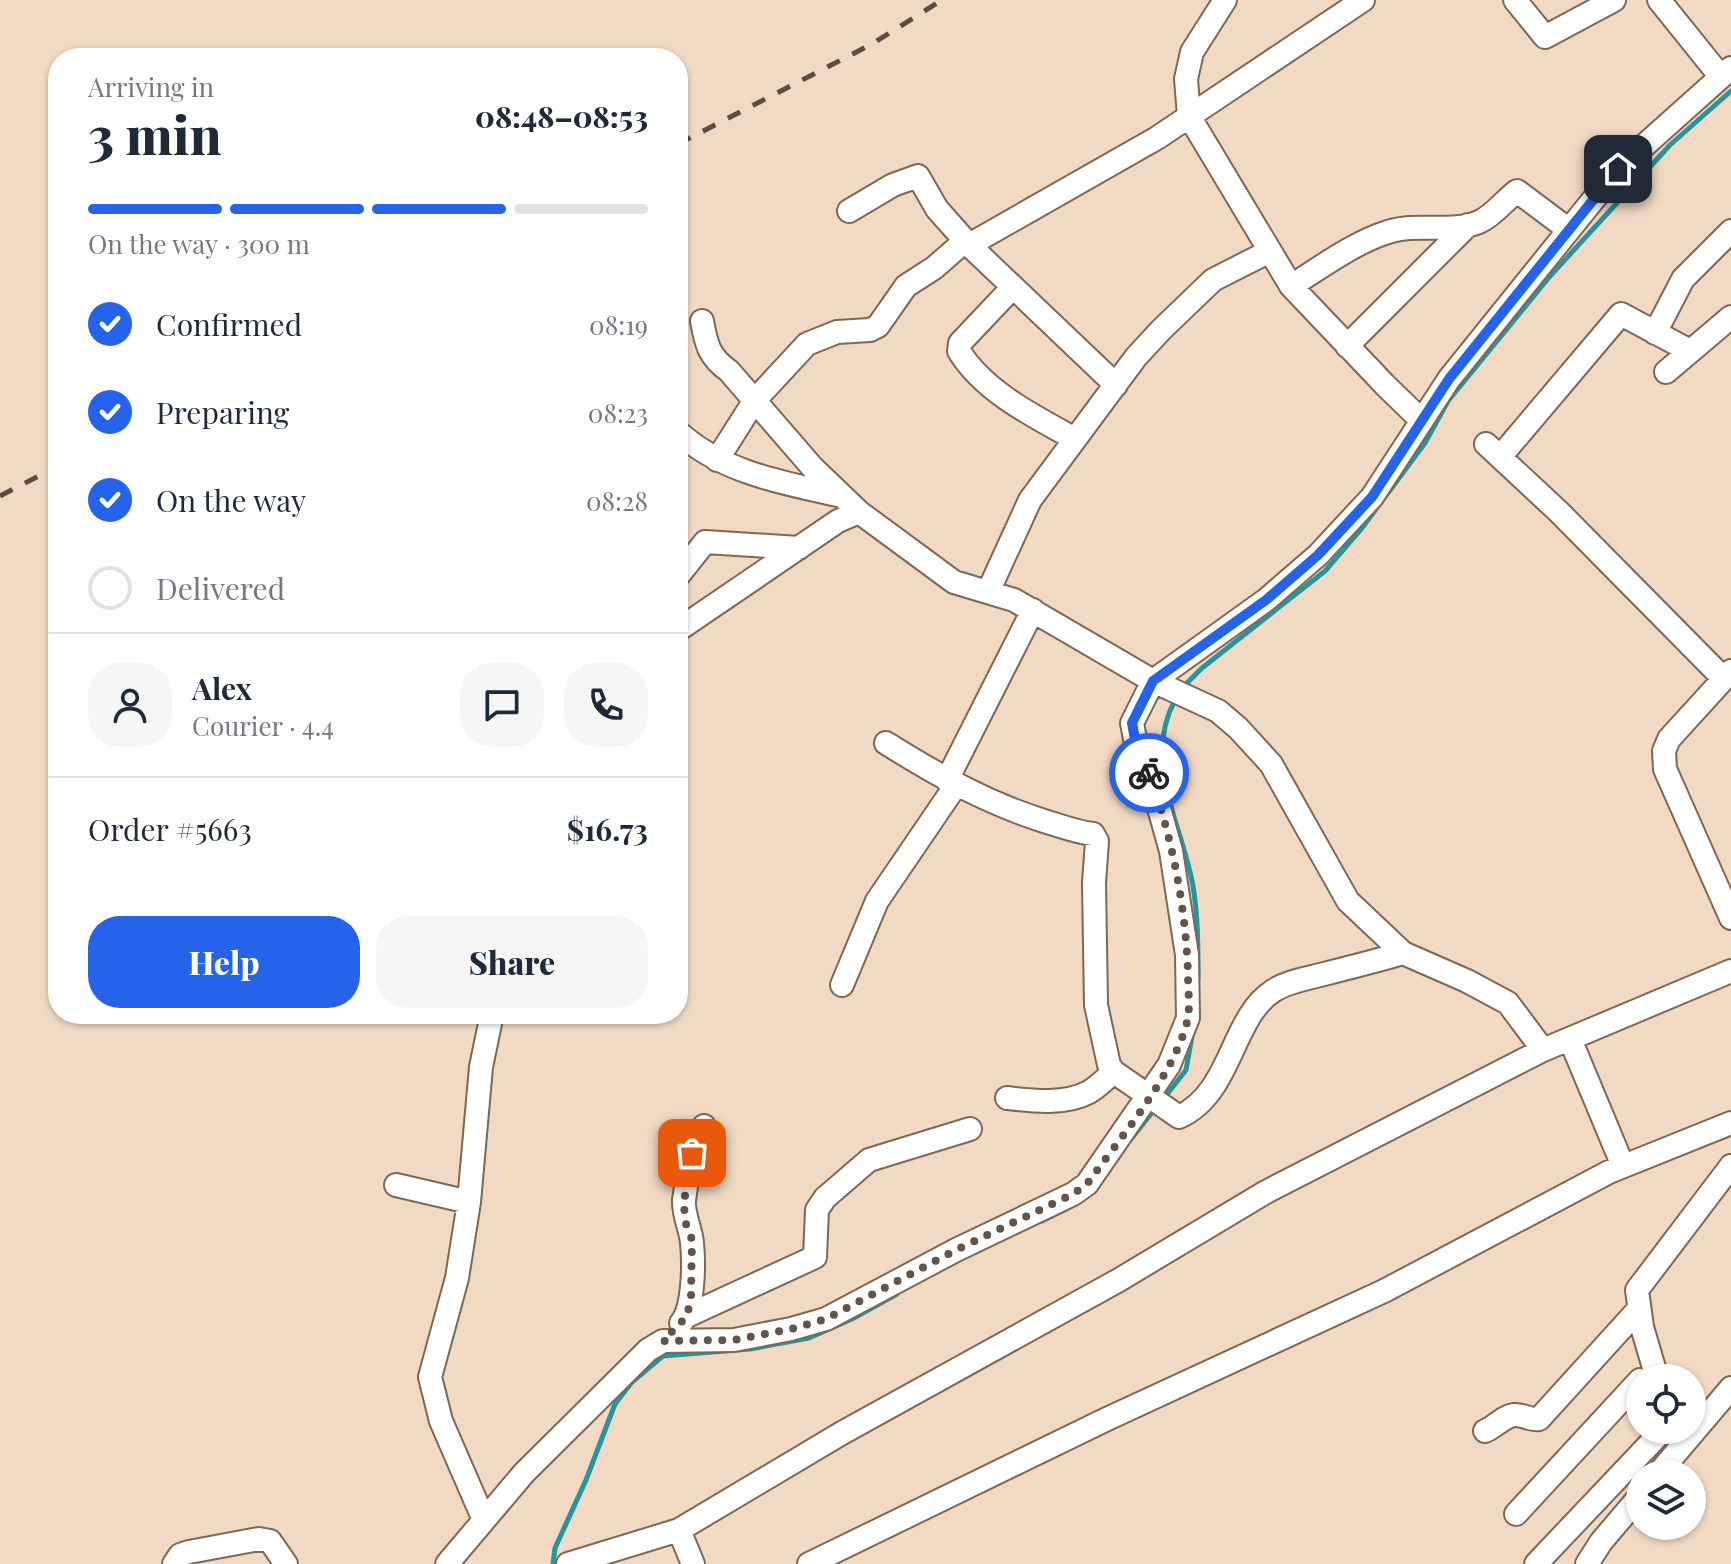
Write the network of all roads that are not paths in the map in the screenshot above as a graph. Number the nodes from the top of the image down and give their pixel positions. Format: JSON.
{"nodes":[{"id":1,"x":1225,"y":0,"type":"edge"},
{"id":2,"x":1363,"y":0,"type":"edge"},
{"id":3,"x":1515,"y":0,"type":"edge"},
{"id":4,"x":1614,"y":0,"type":"edge"},
{"id":5,"x":1659,"y":0,"type":"edge"},
{"id":6,"x":1726,"y":72,"type":"edge"},
{"id":7,"x":1189,"y":116,"type":"junction"},
{"id":8,"x":849,"y":211,"type":"dead end"},
{"id":9,"x":1468,"y":225,"type":"junction"},
{"id":10,"x":1569,"y":230,"type":"junction"},
{"id":11,"x":1731,"y":231,"type":"edge"},
{"id":12,"x":967,"y":243,"type":"junction"},
{"id":13,"x":1270,"y":251,"type":"junction"},
{"id":14,"x":1291,"y":286,"type":"junction"},
{"id":15,"x":1013,"y":287,"type":"junction"},
{"id":16,"x":1731,"y":317,"type":"edge"},
{"id":17,"x":702,"y":321,"type":"dead end"},
{"id":18,"x":1655,"y":333,"type":"junction"},
{"id":19,"x":1347,"y":346,"type":"junction"},
{"id":20,"x":1690,"y":351,"type":"junction"},
{"id":21,"x":1666,"y":372,"type":"dead end"},
{"id":22,"x":1116,"y":385,"type":"junction"},
{"id":23,"x":755,"y":400,"type":"junction"},
{"id":24,"x":1422,"y":421,"type":"junction"},
{"id":25,"x":1075,"y":439,"type":"junction"},
{"id":26,"x":688,"y":441,"type":"edge"},
{"id":27,"x":717,"y":460,"type":"junction"},
{"id":28,"x":842,"y":496,"type":"junction"},
{"id":29,"x":859,"y":512,"type":"junction"},
{"id":30,"x":799,"y":548,"type":"junction"},
{"id":31,"x":688,"y":563,"type":"edge"},
{"id":32,"x":988,"y":592,"type":"junction"},
{"id":33,"x":1033,"y":610,"type":"junction"},
{"id":34,"x":688,"y":623,"type":"edge"},
{"id":35,"x":1727,"y":675,"type":"edge"},
{"id":36,"x":1160,"y":684,"type":"junction"},
{"id":37,"x":886,"y":743,"type":"dead end"},
{"id":38,"x":952,"y":782,"type":"junction"},
{"id":39,"x":1731,"y":918,"type":"edge"},
{"id":40,"x":1403,"y":953,"type":"junction"},
{"id":41,"x":1731,"y":971,"type":"edge"},
{"id":42,"x":842,"y":985,"type":"dead end"},
{"id":43,"x":490,"y":1024,"type":"edge"},
{"id":44,"x":1570,"y":1039,"type":"junction"},
{"id":45,"x":1543,"y":1050,"type":"junction"},
{"id":46,"x":1114,"y":1072,"type":"junction"},
{"id":47,"x":1007,"y":1098,"type":"dead end"},
{"id":48,"x":1157,"y":1102,"type":"junction"},
{"id":49,"x":1731,"y":1123,"type":"edge"},
{"id":50,"x":704,"y":1126,"type":"dead end"},
{"id":51,"x":970,"y":1129,"type":"dead end"},
{"id":52,"x":1623,"y":1166,"type":"junction"},
{"id":53,"x":1731,"y":1166,"type":"edge"},
{"id":54,"x":396,"y":1185,"type":"dead end"},
{"id":55,"x":469,"y":1202,"type":"junction"},
{"id":56,"x":1638,"y":1310,"type":"junction"},
{"id":57,"x":687,"y":1316,"type":"junction"},
{"id":58,"x":663,"y":1341,"type":"junction"},
{"id":59,"x":1646,"y":1364,"type":"edge"},
{"id":60,"x":1731,"y":1388,"type":"edge"},
{"id":61,"x":1626,"y":1399,"type":"edge"},
{"id":62,"x":1485,"y":1431,"type":"dead end"},
{"id":63,"x":1650,"y":1444,"type":"edge"},
{"id":64,"x":1670,"y":1460,"type":"edge"},
{"id":65,"x":1626,"y":1513,"type":"edge"},
{"id":66,"x":1516,"y":1514,"type":"dead end"},
{"id":67,"x":484,"y":1520,"type":"junction"},
{"id":68,"x":679,"y":1530,"type":"junction"},
{"id":69,"x":174,"y":1564,"type":"edge"},
{"id":70,"x":286,"y":1564,"type":"edge"},
{"id":71,"x":447,"y":1564,"type":"edge"},
{"id":72,"x":568,"y":1564,"type":"edge"},
{"id":73,"x":693,"y":1564,"type":"edge"},
{"id":74,"x":809,"y":1564,"type":"edge"},
{"id":75,"x":1536,"y":1564,"type":"edge"},
{"id":76,"x":1587,"y":1564,"type":"edge"}],
"edges":[{"from":1,"to":7,"type":"street"},
{"from":2,"to":7,"type":"street"},
{"from":3,"to":4,"type":"street"},
{"from":5,"to":6,"type":"street"},
{"from":6,"to":10,"type":"street"},
{"from":7,"to":12,"type":"street"},
{"from":7,"to":13,"type":"street"},
{"from":8,"to":12,"type":"street"},
{"from":9,"to":10,"type":"street"},
{"from":9,"to":14,"type":"street"},
{"from":9,"to":19,"type":"street"},
{"from":10,"to":24,"type":"street"},
{"from":11,"to":18,"type":"street"},
{"from":12,"to":15,"type":"street"},
{"from":12,"to":23,"type":"street"},
{"from":13,"to":14,"type":"street"},
{"from":13,"to":22,"type":"street"},
{"from":14,"to":19,"type":"street"},
{"from":15,"to":22,"type":"street"},
{"from":15,"to":25,"type":"street"},
{"from":16,"to":20,"type":"street"},
{"from":17,"to":23,"type":"street"},
{"from":18,"to":20,"type":"street"},
{"from":18,"to":35,"type":"street"},
{"from":19,"to":24,"type":"street"},
{"from":20,"to":21,"type":"street"},
{"from":22,"to":25,"type":"street"},
{"from":23,"to":27,"type":"street"},
{"from":23,"to":28,"type":"street"},
{"from":24,"to":36,"type":"street"},
{"from":25,"to":32,"type":"street"},
{"from":26,"to":27,"type":"street"},
{"from":27,"to":28,"type":"street"},
{"from":28,"to":29,"type":"street"},
{"from":29,"to":30,"type":"street"},
{"from":29,"to":32,"type":"street"},
{"from":30,"to":31,"type":"street"},
{"from":30,"to":34,"type":"street"},
{"from":32,"to":33,"type":"street"},
{"from":33,"to":36,"type":"street"},
{"from":33,"to":38,"type":"street"},
{"from":35,"to":39,"type":"street"},
{"from":36,"to":40,"type":"street"},
{"from":36,"to":48,"type":"street"},
{"from":37,"to":38,"type":"street"},
{"from":38,"to":42,"type":"street"},
{"from":38,"to":46,"type":"street"},
{"from":40,"to":45,"type":"street"},
{"from":40,"to":48,"type":"street"},
{"from":41,"to":44,"type":"street"},
{"from":43,"to":55,"type":"street"},
{"from":44,"to":45,"type":"street"},
{"from":44,"to":52,"type":"street"},
{"from":45,"to":68,"type":"street"},
{"from":46,"to":47,"type":"street"},
{"from":46,"to":48,"type":"street"},
{"from":48,"to":58,"type":"street"},
{"from":49,"to":52,"type":"street"},
{"from":50,"to":57,"type":"street"},
{"from":51,"to":57,"type":"street"},
{"from":52,"to":74,"type":"street"},
{"from":53,"to":56,"type":"street"},
{"from":54,"to":55,"type":"street"},
{"from":55,"to":67,"type":"street"},
{"from":56,"to":59,"type":"street"},
{"from":56,"to":62,"type":"street"},
{"from":57,"to":58,"type":"street"},
{"from":58,"to":67,"type":"street"},
{"from":60,"to":64,"type":"street"},
{"from":61,"to":66,"type":"street"},
{"from":63,"to":75,"type":"street"},
{"from":65,"to":76,"type":"street"},
{"from":67,"to":71,"type":"street"},
{"from":68,"to":72,"type":"street"},
{"from":68,"to":73,"type":"street"},
{"from":69,"to":70,"type":"street"}]}
